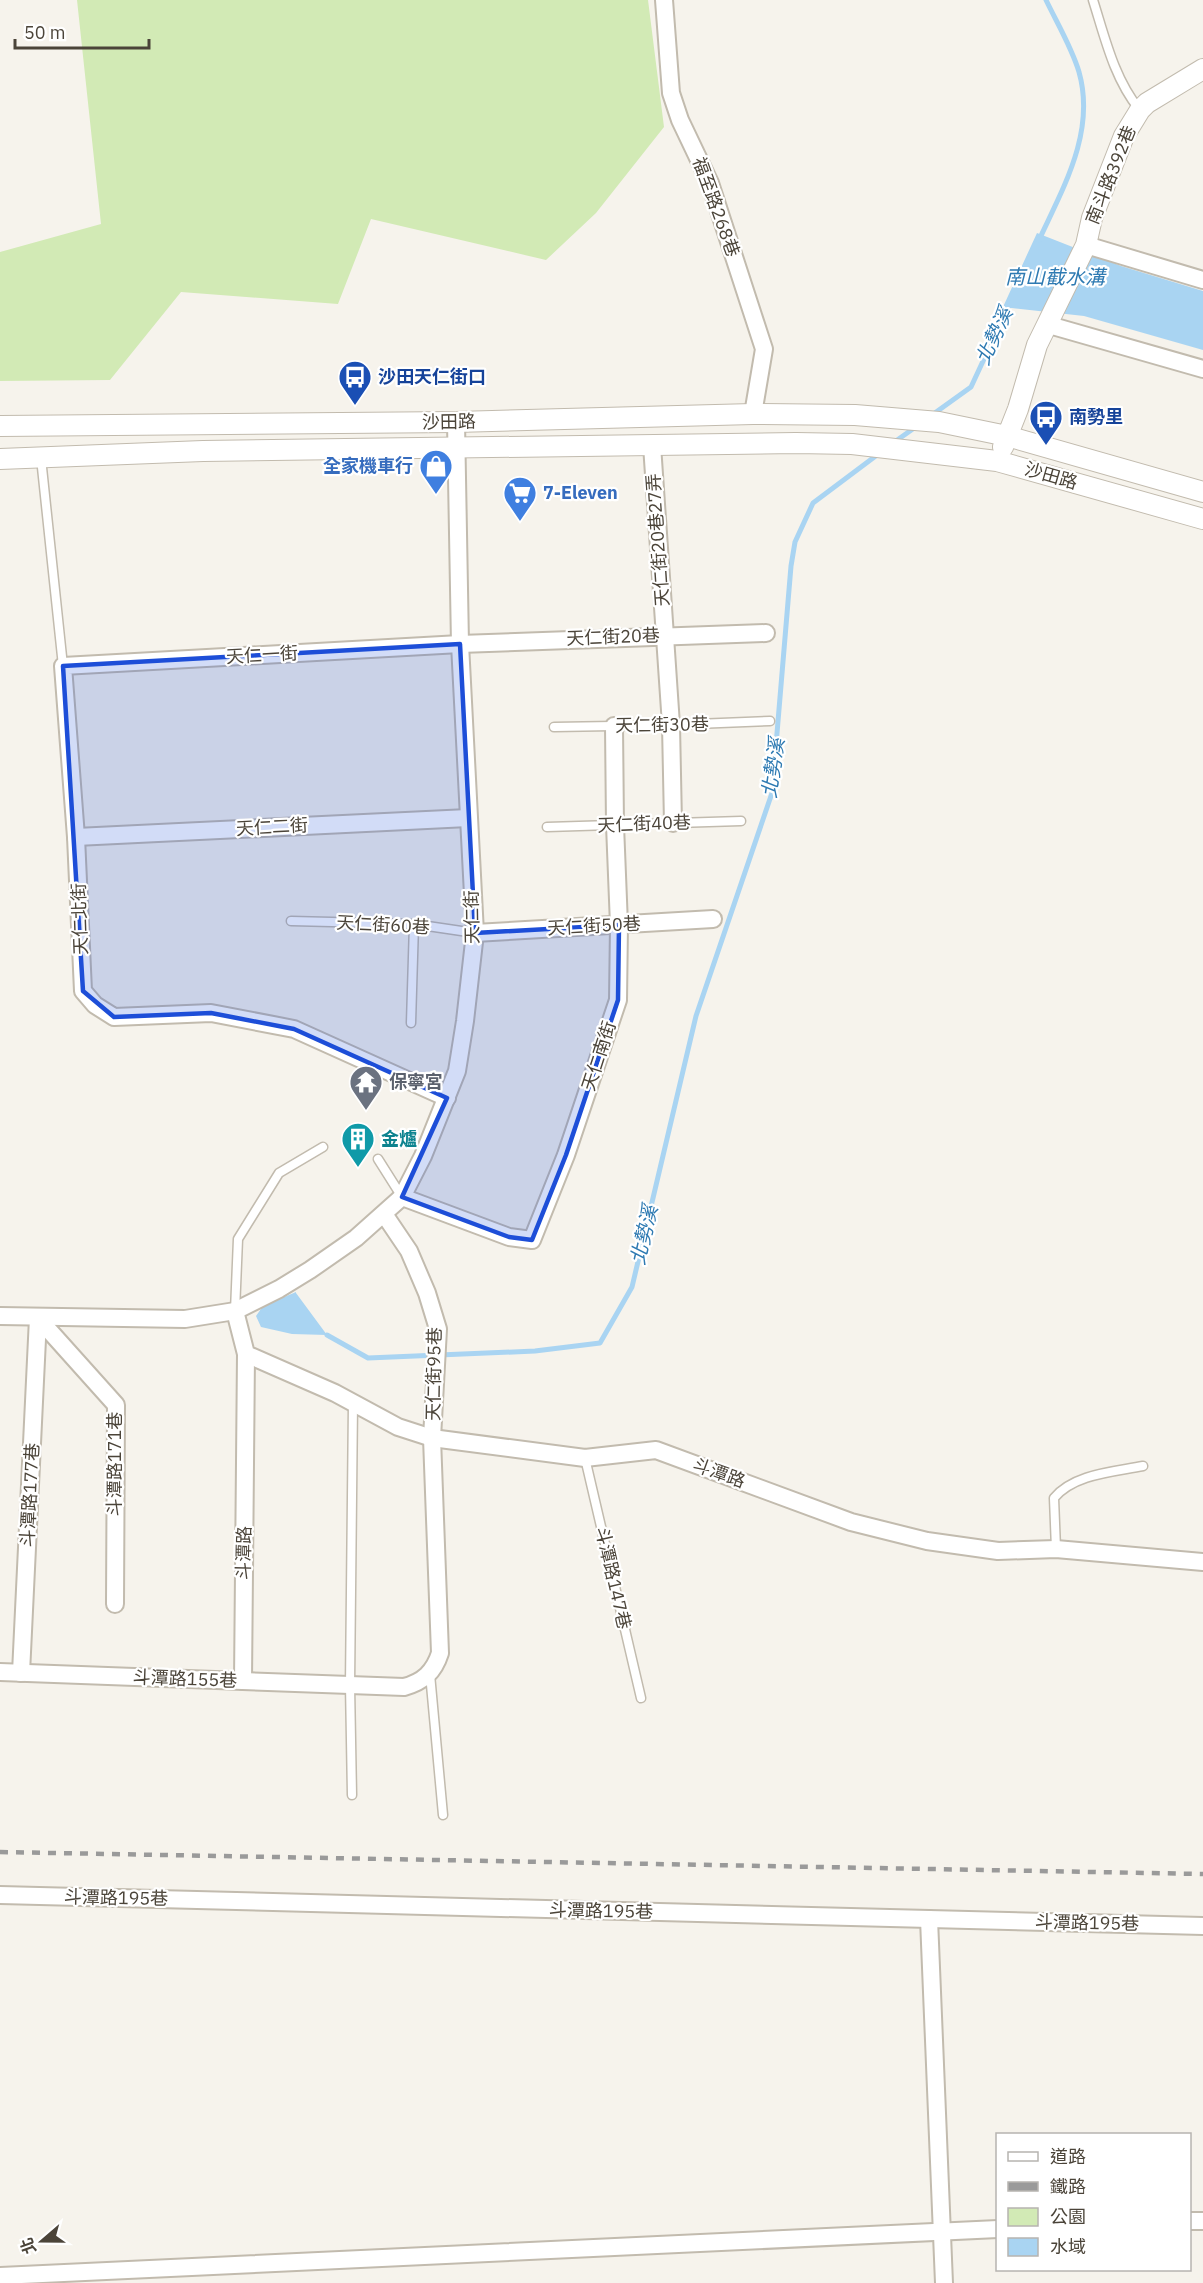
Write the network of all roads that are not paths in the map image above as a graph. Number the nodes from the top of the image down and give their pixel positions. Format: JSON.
{"nodes":[{"id":1,"x":664,"y":0,"type":"edge"},
{"id":2,"x":1093,"y":0,"type":"edge"},
{"id":3,"x":1203,"y":69,"type":"edge"},
{"id":4,"x":1140,"y":110,"type":"junction"},
{"id":5,"x":1086,"y":245,"type":"junction"},
{"id":6,"x":1203,"y":280,"type":"edge"},
{"id":7,"x":1049,"y":324,"type":"junction"},
{"id":8,"x":1203,"y":369,"type":"edge"},
{"id":9,"x":753,"y":414,"type":"junction"},
{"id":10,"x":456,"y":422,"type":"junction"},
{"id":11,"x":0,"y":426,"type":"edge"},
{"id":12,"x":1007,"y":436,"type":"junction"},
{"id":13,"x":652,"y":445,"type":"junction"},
{"id":14,"x":458,"y":447,"type":"junction"},
{"id":15,"x":41,"y":457,"type":"junction"},
{"id":16,"x":0,"y":459,"type":"edge"},
{"id":17,"x":997,"y":460,"type":"junction"},
{"id":18,"x":1203,"y":492,"type":"edge"},
{"id":19,"x":1203,"y":519,"type":"edge"},
{"id":20,"x":766,"y":633,"type":"dead end"},
{"id":21,"x":663,"y":635,"type":"junction"},
{"id":22,"x":460,"y":644,"type":"junction"},
{"id":23,"x":63,"y":666,"type":"junction"},
{"id":24,"x":770,"y":721,"type":"dead end"},
{"id":25,"x":671,"y":725,"type":"junction"},
{"id":26,"x":614,"y":726,"type":"junction"},
{"id":27,"x":554,"y":727,"type":"dead end"},
{"id":28,"x":468,"y":818,"type":"junction"},
{"id":29,"x":741,"y":821,"type":"dead end"},
{"id":30,"x":673,"y":823,"type":"junction"},
{"id":31,"x":615,"y":825,"type":"junction"},
{"id":32,"x":547,"y":827,"type":"dead end"},
{"id":33,"x":76,"y":837,"type":"junction"},
{"id":34,"x":713,"y":919,"type":"dead end"},
{"id":35,"x":291,"y":921,"type":"dead end"},
{"id":36,"x":414,"y":924,"type":"junction"},
{"id":37,"x":619,"y":925,"type":"junction"},
{"id":38,"x":475,"y":933,"type":"junction"},
{"id":39,"x":411,"y":1023,"type":"dead end"},
{"id":40,"x":447,"y":1098,"type":"junction"},
{"id":41,"x":323,"y":1147,"type":"dead end"},
{"id":42,"x":378,"y":1159,"type":"dead end"},
{"id":43,"x":402,"y":1197,"type":"junction"},
{"id":44,"x":384,"y":1214,"type":"junction"},
{"id":45,"x":235,"y":1311,"type":"junction"},
{"id":46,"x":0,"y":1316,"type":"edge"},
{"id":47,"x":38,"y":1317,"type":"junction"},
{"id":48,"x":246,"y":1354,"type":"junction"},
{"id":49,"x":353,"y":1403,"type":"junction"},
{"id":50,"x":432,"y":1438,"type":"junction"},
{"id":51,"x":585,"y":1458,"type":"junction"},
{"id":52,"x":1143,"y":1466,"type":"dead end"},
{"id":53,"x":1056,"y":1549,"type":"junction"},
{"id":54,"x":1203,"y":1562,"type":"edge"},
{"id":55,"x":115,"y":1604,"type":"dead end"},
{"id":56,"x":0,"y":1672,"type":"edge"},
{"id":57,"x":21,"y":1673,"type":"junction"},
{"id":58,"x":430,"y":1674,"type":"junction"},
{"id":59,"x":243,"y":1681,"type":"junction"},
{"id":60,"x":350,"y":1685,"type":"junction"},
{"id":61,"x":641,"y":1698,"type":"dead end"},
{"id":62,"x":352,"y":1795,"type":"dead end"},
{"id":63,"x":443,"y":1815,"type":"dead end"},
{"id":64,"x":0,"y":1895,"type":"edge"},
{"id":65,"x":929,"y":1919,"type":"junction"},
{"id":66,"x":1203,"y":1926,"type":"edge"},
{"id":67,"x":996,"y":2229,"type":"edge"},
{"id":68,"x":941,"y":2232,"type":"junction"},
{"id":69,"x":0,"y":2276,"type":"edge"},
{"id":70,"x":944,"y":2283,"type":"edge"}],
"edges":[{"from":1,"to":9,"type":"street","name":"福至路268巷"},
{"from":2,"to":4,"type":"lane"},
{"from":3,"to":4,"type":"street","name":"南斗路392巷"},
{"from":4,"to":5,"type":"street","name":"南斗路392巷"},
{"from":5,"to":6,"type":"street"},
{"from":5,"to":7,"type":"street","name":"南斗路392巷"},
{"from":7,"to":8,"type":"street"},
{"from":7,"to":12,"type":"street"},
{"from":9,"to":10,"type":"street","name":"沙田路"},
{"from":9,"to":12,"type":"street","name":"沙田路"},
{"from":10,"to":11,"type":"street","name":"沙田路"},
{"from":10,"to":14,"type":"street","name":"天仁街"},
{"from":12,"to":17,"type":"street"},
{"from":12,"to":18,"type":"street","name":"沙田路"},
{"from":13,"to":14,"type":"street","name":"沙田路"},
{"from":13,"to":17,"type":"street","name":"沙田路"},
{"from":13,"to":21,"type":"street","name":"天仁街20巷27弄"},
{"from":14,"to":15,"type":"street","name":"沙田路"},
{"from":14,"to":22,"type":"street","name":"天仁街"},
{"from":15,"to":16,"type":"street","name":"沙田路"},
{"from":15,"to":23,"type":"lane","name":"天仁北街"},
{"from":17,"to":19,"type":"street","name":"沙田路"},
{"from":20,"to":21,"type":"street","name":"天仁街20巷"},
{"from":21,"to":22,"type":"street","name":"天仁街20巷"},
{"from":21,"to":25,"type":"street","name":"天仁街20巷27弄"},
{"from":22,"to":23,"type":"street","name":"天仁一街"},
{"from":22,"to":28,"type":"street","name":"天仁街"},
{"from":23,"to":33,"type":"street","name":"天仁北街"},
{"from":24,"to":25,"type":"lane","name":"天仁街30巷"},
{"from":25,"to":26,"type":"lane","name":"天仁街30巷"},
{"from":25,"to":30,"type":"street","name":"天仁街20巷27弄"},
{"from":26,"to":27,"type":"lane","name":"天仁街30巷"},
{"from":26,"to":31,"type":"street","name":"天仁南街"},
{"from":28,"to":33,"type":"street","name":"天仁二街"},
{"from":28,"to":38,"type":"street","name":"天仁街"},
{"from":29,"to":30,"type":"lane","name":"天仁街40巷"},
{"from":30,"to":31,"type":"lane","name":"天仁街40巷"},
{"from":31,"to":32,"type":"lane","name":"天仁街40巷"},
{"from":31,"to":37,"type":"street","name":"天仁南街"},
{"from":33,"to":40,"type":"street","name":"天仁北街"},
{"from":34,"to":37,"type":"street","name":"天仁街50巷"},
{"from":35,"to":36,"type":"lane","name":"天仁街60巷"},
{"from":36,"to":38,"type":"lane","name":"天仁街60巷"},
{"from":36,"to":39,"type":"lane"},
{"from":37,"to":38,"type":"street","name":"天仁街50巷"},
{"from":37,"to":43,"type":"street","name":"天仁南街"},
{"from":38,"to":40,"type":"street","name":"天仁街"},
{"from":40,"to":43,"type":"street","name":"天仁街"},
{"from":41,"to":45,"type":"lane"},
{"from":42,"to":43,"type":"lane"},
{"from":43,"to":44,"type":"street","name":"天仁街"},
{"from":44,"to":45,"type":"street","name":"天仁街"},
{"from":44,"to":50,"type":"street","name":"天仁街95巷"},
{"from":45,"to":47,"type":"street"},
{"from":45,"to":48,"type":"street","name":"斗潭路"},
{"from":46,"to":47,"type":"street"},
{"from":47,"to":55,"type":"street","name":"斗潭路171巷"},
{"from":47,"to":57,"type":"street","name":"斗潭路177巷"},
{"from":48,"to":49,"type":"street","name":"斗潭路"},
{"from":48,"to":59,"type":"street","name":"斗潭路"},
{"from":49,"to":50,"type":"street","name":"斗潭路"},
{"from":49,"to":60,"type":"lane"},
{"from":50,"to":51,"type":"street","name":"斗潭路"},
{"from":50,"to":58,"type":"street"},
{"from":51,"to":53,"type":"street","name":"斗潭路"},
{"from":51,"to":61,"type":"lane","name":"斗潭路147巷"},
{"from":52,"to":53,"type":"lane"},
{"from":53,"to":54,"type":"street","name":"斗潭路"},
{"from":56,"to":57,"type":"street","name":"斗潭路155巷"},
{"from":57,"to":59,"type":"street","name":"斗潭路155巷"},
{"from":58,"to":60,"type":"street","name":"斗潭路155巷"},
{"from":58,"to":63,"type":"lane"},
{"from":59,"to":60,"type":"street","name":"斗潭路155巷"},
{"from":60,"to":62,"type":"lane"},
{"from":64,"to":65,"type":"street","name":"斗潭路195巷"},
{"from":65,"to":66,"type":"street","name":"斗潭路195巷"},
{"from":65,"to":68,"type":"street"},
{"from":67,"to":68,"type":"street"},
{"from":68,"to":69,"type":"street"},
{"from":68,"to":70,"type":"street"}]}
